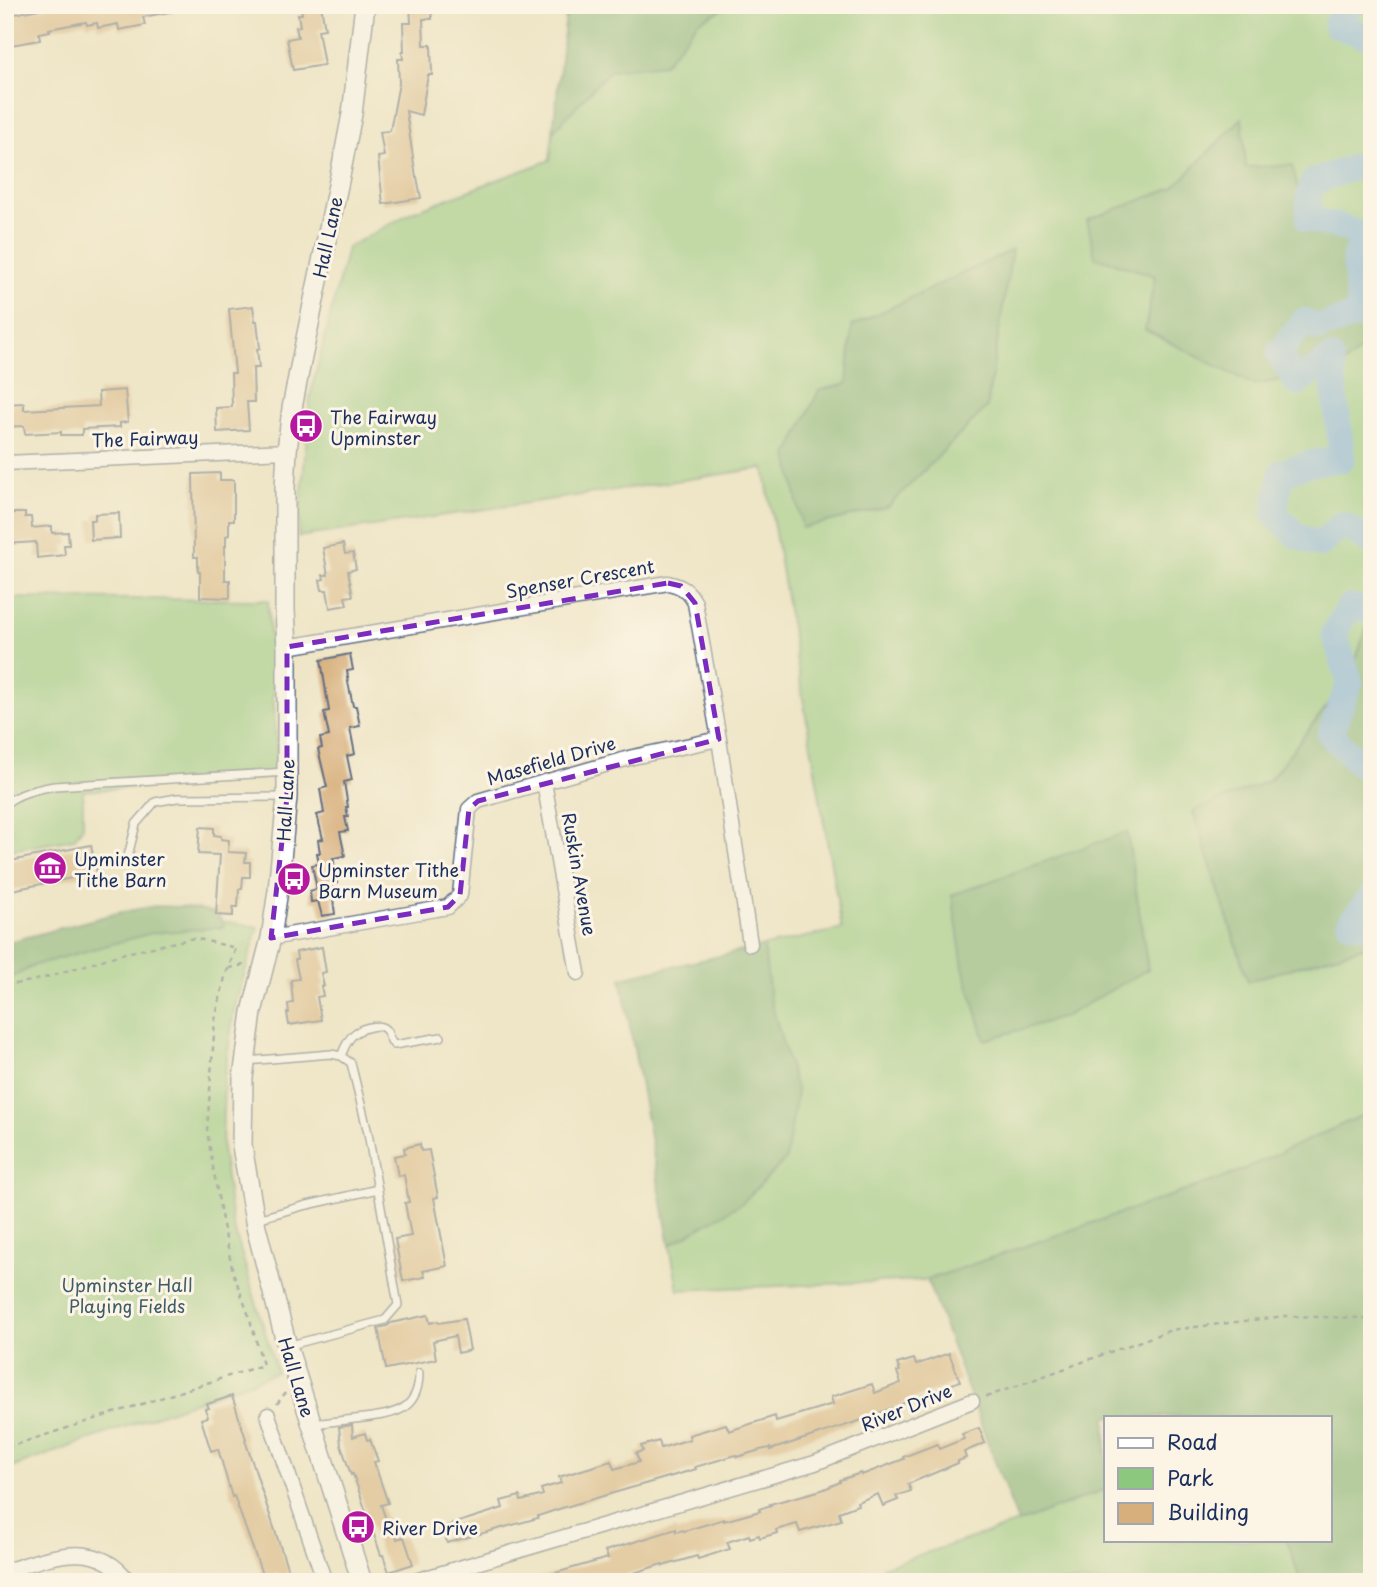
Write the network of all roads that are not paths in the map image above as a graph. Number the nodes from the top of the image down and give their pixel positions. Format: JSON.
{"nodes":[{"id":1,"x":365,"y":5,"type":"edge"},
{"id":2,"x":287,"y":451,"type":"junction"},
{"id":3,"x":5,"y":463,"type":"edge"},
{"id":4,"x":287,"y":647,"type":"junction"},
{"id":5,"x":719,"y":738,"type":"junction"},
{"id":6,"x":287,"y":772,"type":"junction"},
{"id":7,"x":544,"y":782,"type":"junction"},
{"id":8,"x":288,"y":797,"type":"junction"},
{"id":9,"x":5,"y":804,"type":"edge"},
{"id":10,"x":128,"y":856,"type":"dead end"},
{"id":11,"x":271,"y":938,"type":"junction"},
{"id":12,"x":750,"y":944,"type":"dead end"},
{"id":13,"x":578,"y":973,"type":"dead end"},
{"id":14,"x":441,"y":1037,"type":"dead end"},
{"id":15,"x":341,"y":1056,"type":"junction"},
{"id":16,"x":245,"y":1061,"type":"junction"},
{"id":17,"x":378,"y":1189,"type":"junction"},
{"id":18,"x":254,"y":1220,"type":"junction"},
{"id":19,"x":287,"y":1346,"type":"junction"},
{"id":20,"x":419,"y":1373,"type":"dead end"},
{"id":21,"x":972,"y":1401,"type":"road end"},
{"id":22,"x":268,"y":1415,"type":"road end"},
{"id":23,"x":312,"y":1424,"type":"junction"},
{"id":24,"x":5,"y":1571,"type":"edge"},
{"id":25,"x":129,"y":1582,"type":"edge"},
{"id":26,"x":325,"y":1582,"type":"edge"},
{"id":27,"x":362,"y":1582,"type":"edge"},
{"id":28,"x":412,"y":1582,"type":"edge"}],
"edges":[{"from":1,"to":2,"type":"street","name":"Hall Lane"},
{"from":2,"to":3,"type":"street","name":"The Fairway"},
{"from":2,"to":4,"type":"street","name":"Hall Lane"},
{"from":4,"to":5,"type":"street","name":"Spenser Crescent"},
{"from":4,"to":6,"type":"street","name":"Hall Lane"},
{"from":5,"to":7,"type":"street","name":"Masefield Drive"},
{"from":5,"to":12,"type":"street","name":"Spenser Crescent"},
{"from":6,"to":8,"type":"street","name":"Hall Lane"},
{"from":6,"to":9,"type":"lane"},
{"from":7,"to":11,"type":"street","name":"Masefield Drive"},
{"from":7,"to":13,"type":"street","name":"Ruskin Avenue"},
{"from":8,"to":10,"type":"lane"},
{"from":8,"to":11,"type":"street","name":"Hall Lane"},
{"from":11,"to":16,"type":"street","name":"Hall Lane"},
{"from":14,"to":15,"type":"lane"},
{"from":15,"to":16,"type":"lane"},
{"from":15,"to":17,"type":"lane"},
{"from":16,"to":18,"type":"street","name":"Hall Lane"},
{"from":17,"to":18,"type":"lane"},
{"from":17,"to":19,"type":"lane"},
{"from":18,"to":19,"type":"street","name":"Hall Lane"},
{"from":19,"to":23,"type":"street","name":"Hall Lane"},
{"from":20,"to":23,"type":"lane"},
{"from":21,"to":28,"type":"street","name":"River Drive"},
{"from":22,"to":26,"type":"street"},
{"from":23,"to":27,"type":"street","name":"Hall Lane"},
{"from":24,"to":25,"type":"street"}]}
